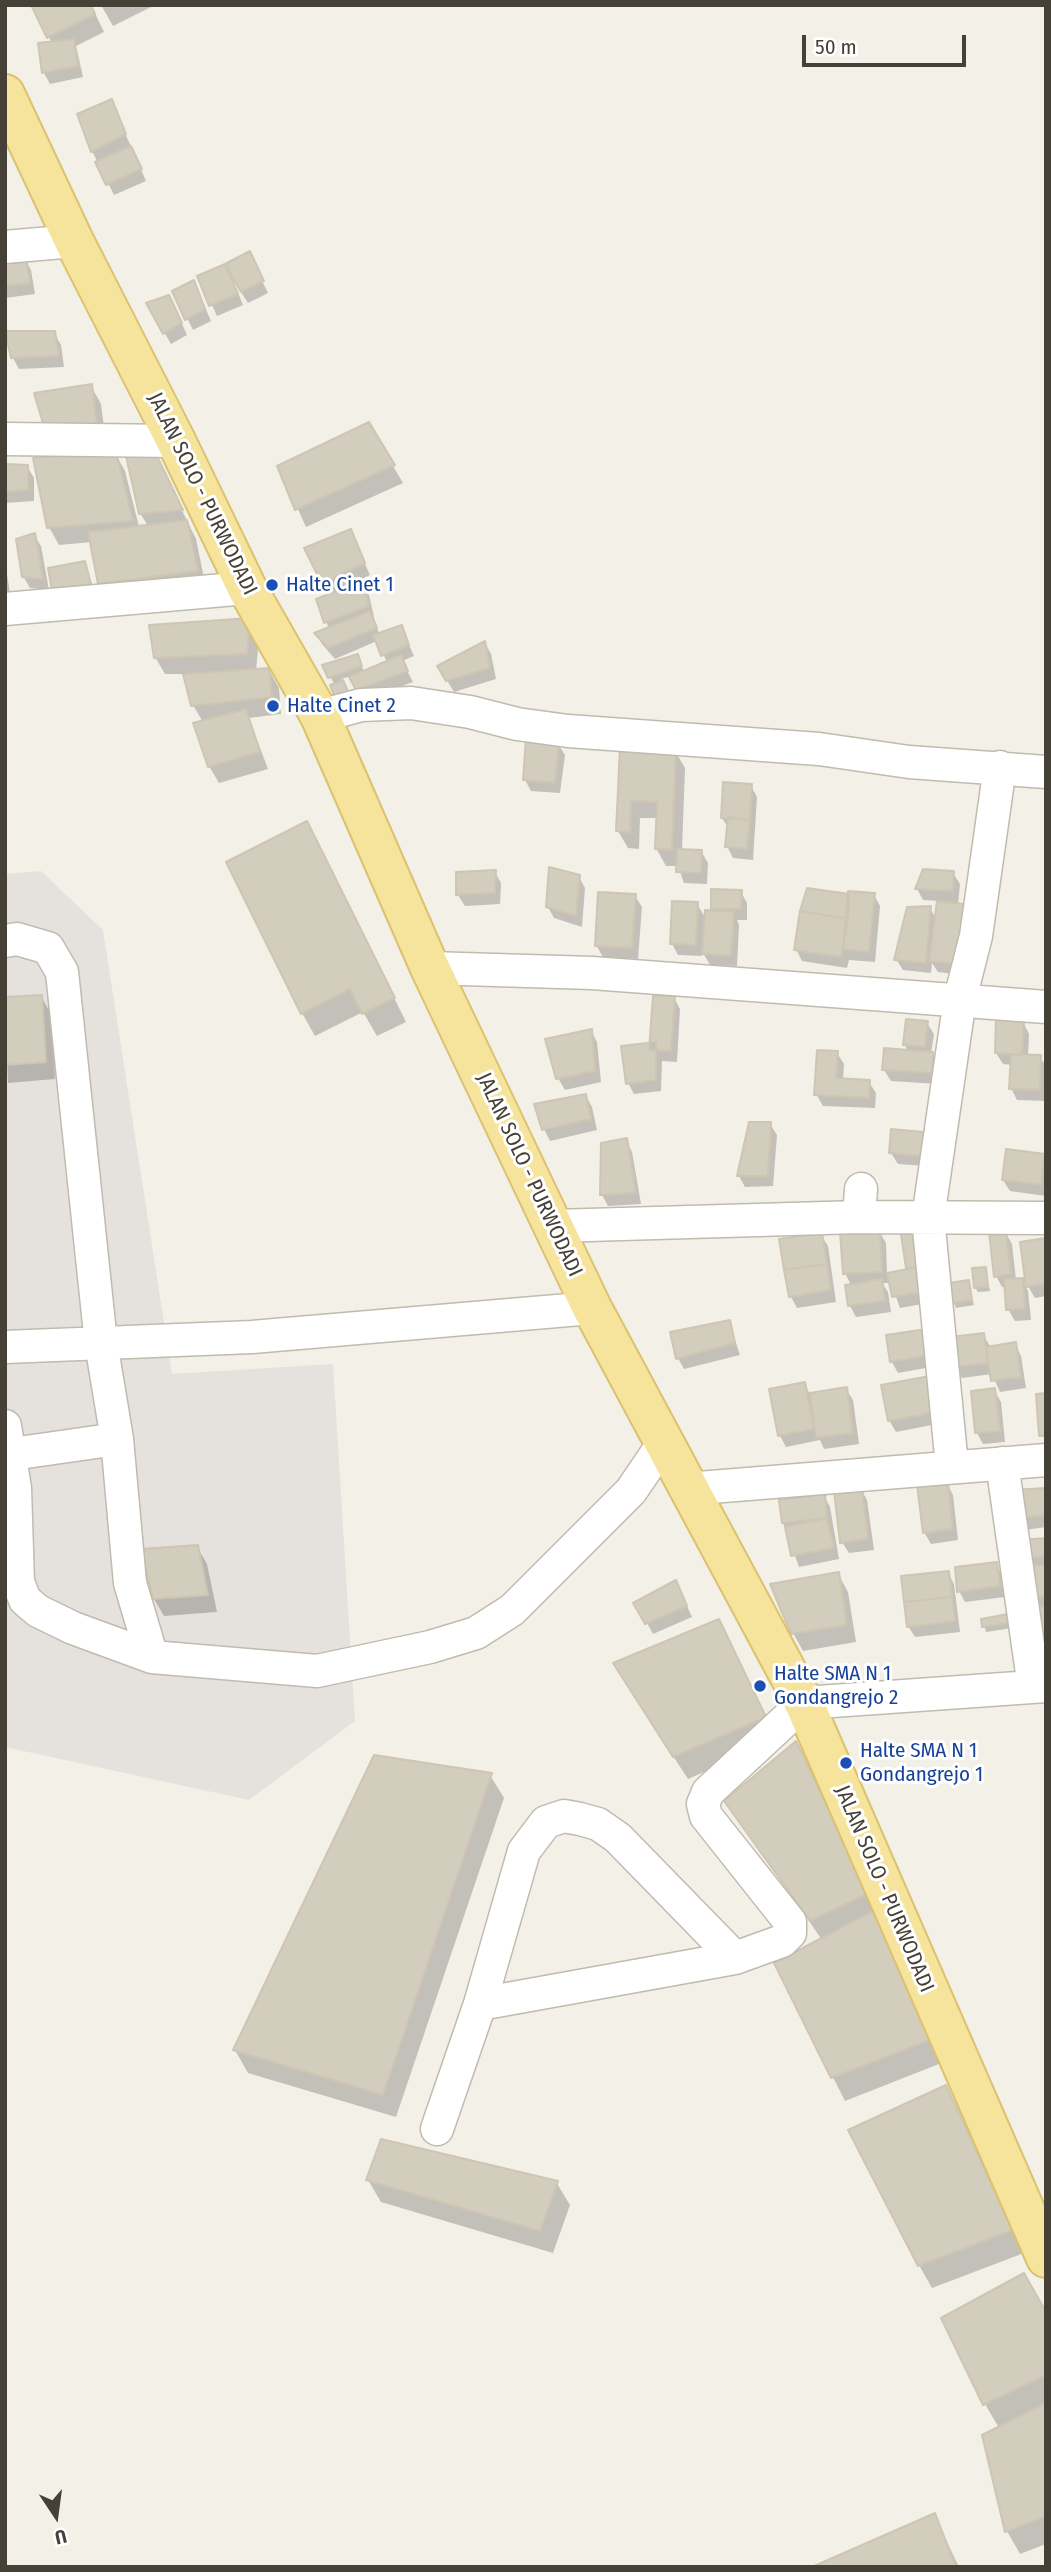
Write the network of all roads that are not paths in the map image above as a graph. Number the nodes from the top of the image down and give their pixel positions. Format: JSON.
{"nodes":[{"id":1,"x":5,"y":94,"type":"edge"},
{"id":2,"x":74,"y":241,"type":"junction"},
{"id":3,"x":5,"y":247,"type":"edge"},
{"id":4,"x":5,"y":439,"type":"edge"},
{"id":5,"x":176,"y":440,"type":"junction"},
{"id":6,"x":247,"y":588,"type":"junction"},
{"id":7,"x":5,"y":609,"type":"edge"},
{"id":8,"x":320,"y":716,"type":"junction"},
{"id":9,"x":1000,"y":767,"type":"junction"},
{"id":10,"x":1046,"y":772,"type":"edge"},
{"id":11,"x":5,"y":941,"type":"edge"},
{"id":12,"x":430,"y":968,"type":"junction"},
{"id":13,"x":960,"y":999,"type":"junction"},
{"id":14,"x":1046,"y":1007,"type":"edge"},
{"id":15,"x":928,"y":1218,"type":"junction"},
{"id":16,"x":1046,"y":1218,"type":"edge"},
{"id":17,"x":554,"y":1226,"type":"junction"},
{"id":18,"x":592,"y":1308,"type":"junction"},
{"id":19,"x":101,"y":1343,"type":"junction"},
{"id":20,"x":5,"y":1347,"type":"edge"},
{"id":21,"x":117,"y":1439,"type":"junction"},
{"id":22,"x":663,"y":1444,"type":"junction"},
{"id":23,"x":7,"y":1445,"type":"edge"},
{"id":24,"x":1046,"y":1460,"type":"edge"},
{"id":25,"x":1002,"y":1463,"type":"junction"},
{"id":26,"x":952,"y":1466,"type":"junction"},
{"id":27,"x":686,"y":1489,"type":"junction"},
{"id":28,"x":152,"y":1657,"type":"junction"},
{"id":29,"x":1040,"y":1686,"type":"edge"},
{"id":30,"x":804,"y":1703,"type":"junction"},
{"id":31,"x":735,"y":1958,"type":"junction"},
{"id":32,"x":480,"y":2004,"type":"junction"},
{"id":33,"x":437,"y":2129,"type":"dead end"},
{"id":34,"x":1046,"y":2258,"type":"edge"}],
"edges":[{"from":1,"to":2,"type":"main road","name":"JALAN SOLO - PURWODADI"},
{"from":2,"to":3,"type":"street"},
{"from":2,"to":5,"type":"main road","name":"JALAN SOLO - PURWODADI"},
{"from":4,"to":5,"type":"street"},
{"from":5,"to":6,"type":"main road","name":"JALAN SOLO - PURWODADI"},
{"from":6,"to":7,"type":"street"},
{"from":6,"to":8,"type":"main road","name":"JALAN SOLO - PURWODADI"},
{"from":8,"to":9,"type":"street"},
{"from":8,"to":12,"type":"main road","name":"JALAN SOLO - PURWODADI"},
{"from":9,"to":10,"type":"street"},
{"from":9,"to":13,"type":"street"},
{"from":11,"to":19,"type":"street"},
{"from":12,"to":13,"type":"street"},
{"from":12,"to":17,"type":"main road","name":"JALAN SOLO - PURWODADI"},
{"from":13,"to":14,"type":"street"},
{"from":13,"to":15,"type":"street"},
{"from":15,"to":16,"type":"street"},
{"from":15,"to":17,"type":"street"},
{"from":15,"to":26,"type":"street"},
{"from":17,"to":18,"type":"main road","name":"JALAN SOLO - PURWODADI"},
{"from":18,"to":19,"type":"street"},
{"from":18,"to":22,"type":"main road","name":"JALAN SOLO - PURWODADI"},
{"from":19,"to":20,"type":"street"},
{"from":19,"to":21,"type":"street"},
{"from":21,"to":23,"type":"street"},
{"from":21,"to":28,"type":"street"},
{"from":22,"to":27,"type":"main road","name":"JALAN SOLO - PURWODADI"},
{"from":22,"to":28,"type":"street"},
{"from":23,"to":28,"type":"street"},
{"from":24,"to":25,"type":"street"},
{"from":25,"to":26,"type":"street"},
{"from":25,"to":29,"type":"street"},
{"from":26,"to":27,"type":"street"},
{"from":27,"to":30,"type":"main road","name":"JALAN SOLO - PURWODADI"},
{"from":29,"to":30,"type":"street"},
{"from":30,"to":31,"type":"street"},
{"from":30,"to":34,"type":"main road","name":"JALAN SOLO - PURWODADI"},
{"from":31,"to":32,"type":"street"},
{"from":31,"to":32,"type":"street"},
{"from":32,"to":33,"type":"street"}]}
